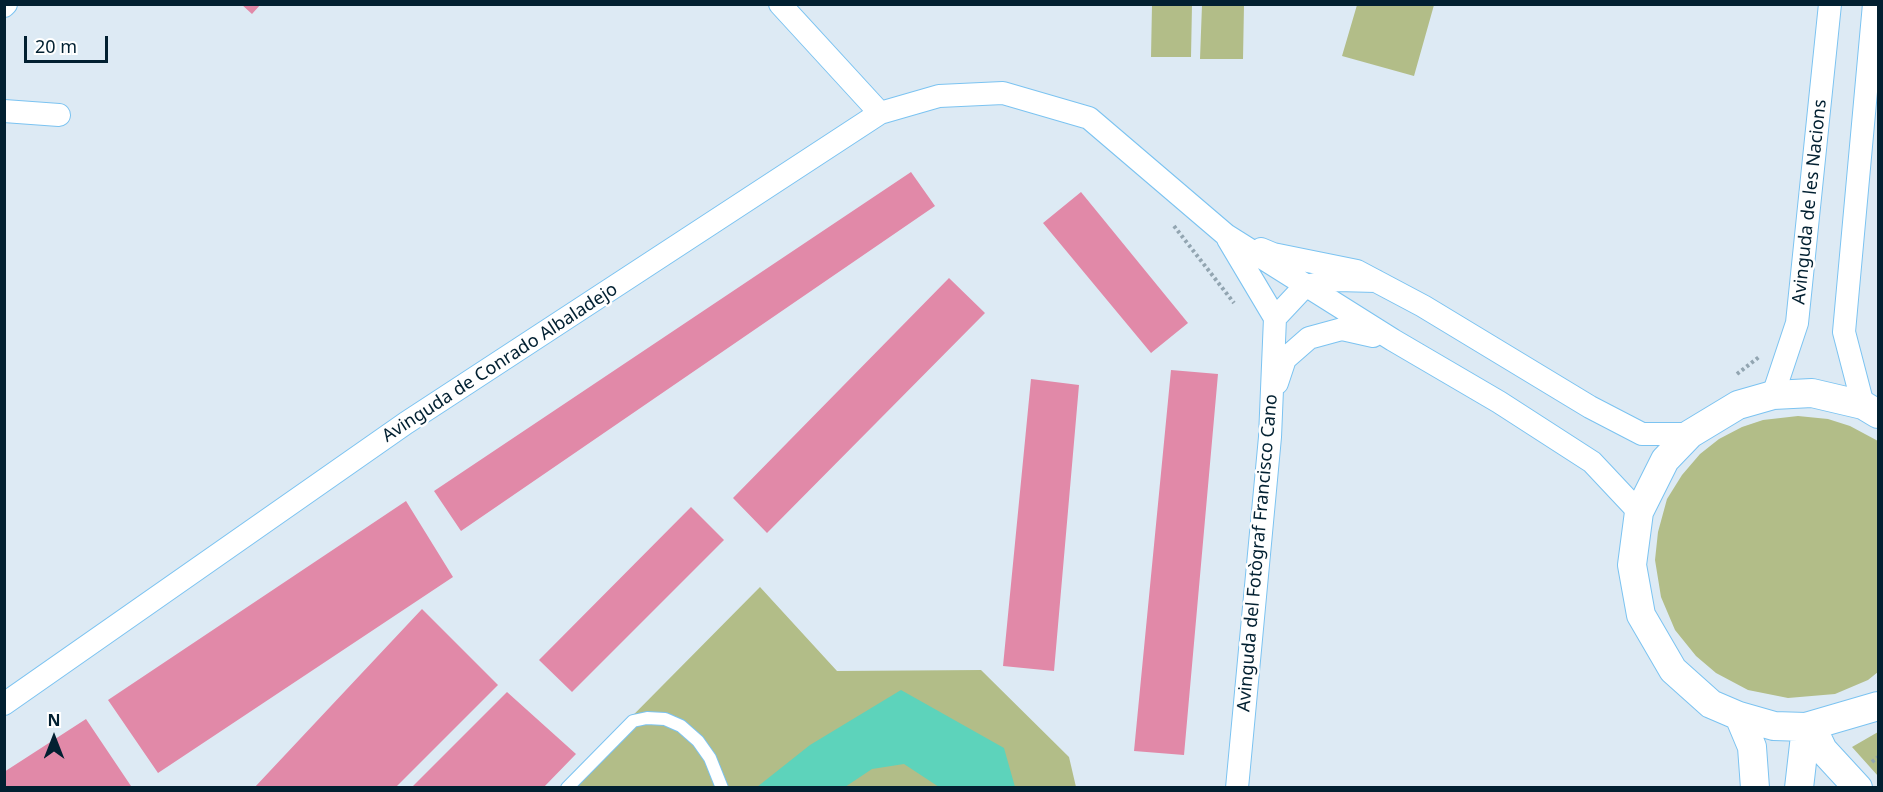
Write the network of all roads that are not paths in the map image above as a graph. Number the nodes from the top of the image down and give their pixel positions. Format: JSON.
{"nodes":[{"id":1,"x":780,"y":4,"type":"edge"},
{"id":2,"x":1830,"y":4,"type":"edge"},
{"id":3,"x":1874,"y":4,"type":"edge"},
{"id":4,"x":4,"y":111,"type":"edge"},
{"id":5,"x":880,"y":113,"type":"junction"},
{"id":6,"x":58,"y":115,"type":"dead end"},
{"id":7,"x":1226,"y":235,"type":"junction"},
{"id":8,"x":1367,"y":276,"type":"junction"},
{"id":9,"x":1305,"y":286,"type":"junction"},
{"id":10,"x":1275,"y":318,"type":"junction"},
{"id":11,"x":1393,"y":340,"type":"junction"},
{"id":12,"x":1773,"y":395,"type":"junction"},
{"id":13,"x":1272,"y":398,"type":"junction"},
{"id":14,"x":1870,"y":410,"type":"edge"},
{"id":15,"x":1690,"y":434,"type":"junction"},
{"id":16,"x":1639,"y":512,"type":"junction"},
{"id":17,"x":4,"y":704,"type":"edge"},
{"id":18,"x":1878,"y":706,"type":"edge"},
{"id":19,"x":1739,"y":716,"type":"junction"},
{"id":20,"x":1809,"y":727,"type":"junction"},
{"id":21,"x":567,"y":788,"type":"edge"},
{"id":22,"x":722,"y":788,"type":"edge"},
{"id":23,"x":1237,"y":788,"type":"edge"},
{"id":24,"x":1755,"y":788,"type":"edge"},
{"id":25,"x":1798,"y":788,"type":"edge"},
{"id":26,"x":1858,"y":788,"type":"edge"}],
"edges":[{"from":1,"to":5,"type":"street"},
{"from":2,"to":12,"type":"street","name":"Avinguda de les Nacions"},
{"from":3,"to":14,"type":"street"},
{"from":4,"to":6,"type":"street"},
{"from":5,"to":7,"type":"street"},
{"from":5,"to":17,"type":"street","name":"Avinguda de Conrado Albaladejo"},
{"from":7,"to":8,"type":"street"},
{"from":7,"to":9,"type":"street"},
{"from":7,"to":10,"type":"street"},
{"from":8,"to":9,"type":"street"},
{"from":8,"to":15,"type":"street"},
{"from":9,"to":10,"type":"street"},
{"from":9,"to":11,"type":"street"},
{"from":10,"to":13,"type":"street","name":"Avinguda del Fotògraf Francisco Cano"},
{"from":11,"to":13,"type":"street"},
{"from":11,"to":16,"type":"street"},
{"from":12,"to":14,"type":"street"},
{"from":12,"to":15,"type":"street"},
{"from":13,"to":23,"type":"street","name":"Avinguda del Fotògraf Francisco Cano"},
{"from":15,"to":16,"type":"street"},
{"from":16,"to":19,"type":"street"},
{"from":18,"to":20,"type":"street"},
{"from":19,"to":20,"type":"street"},
{"from":19,"to":24,"type":"street"},
{"from":20,"to":25,"type":"street"},
{"from":20,"to":26,"type":"street"},
{"from":21,"to":22,"type":"lane"}]}
